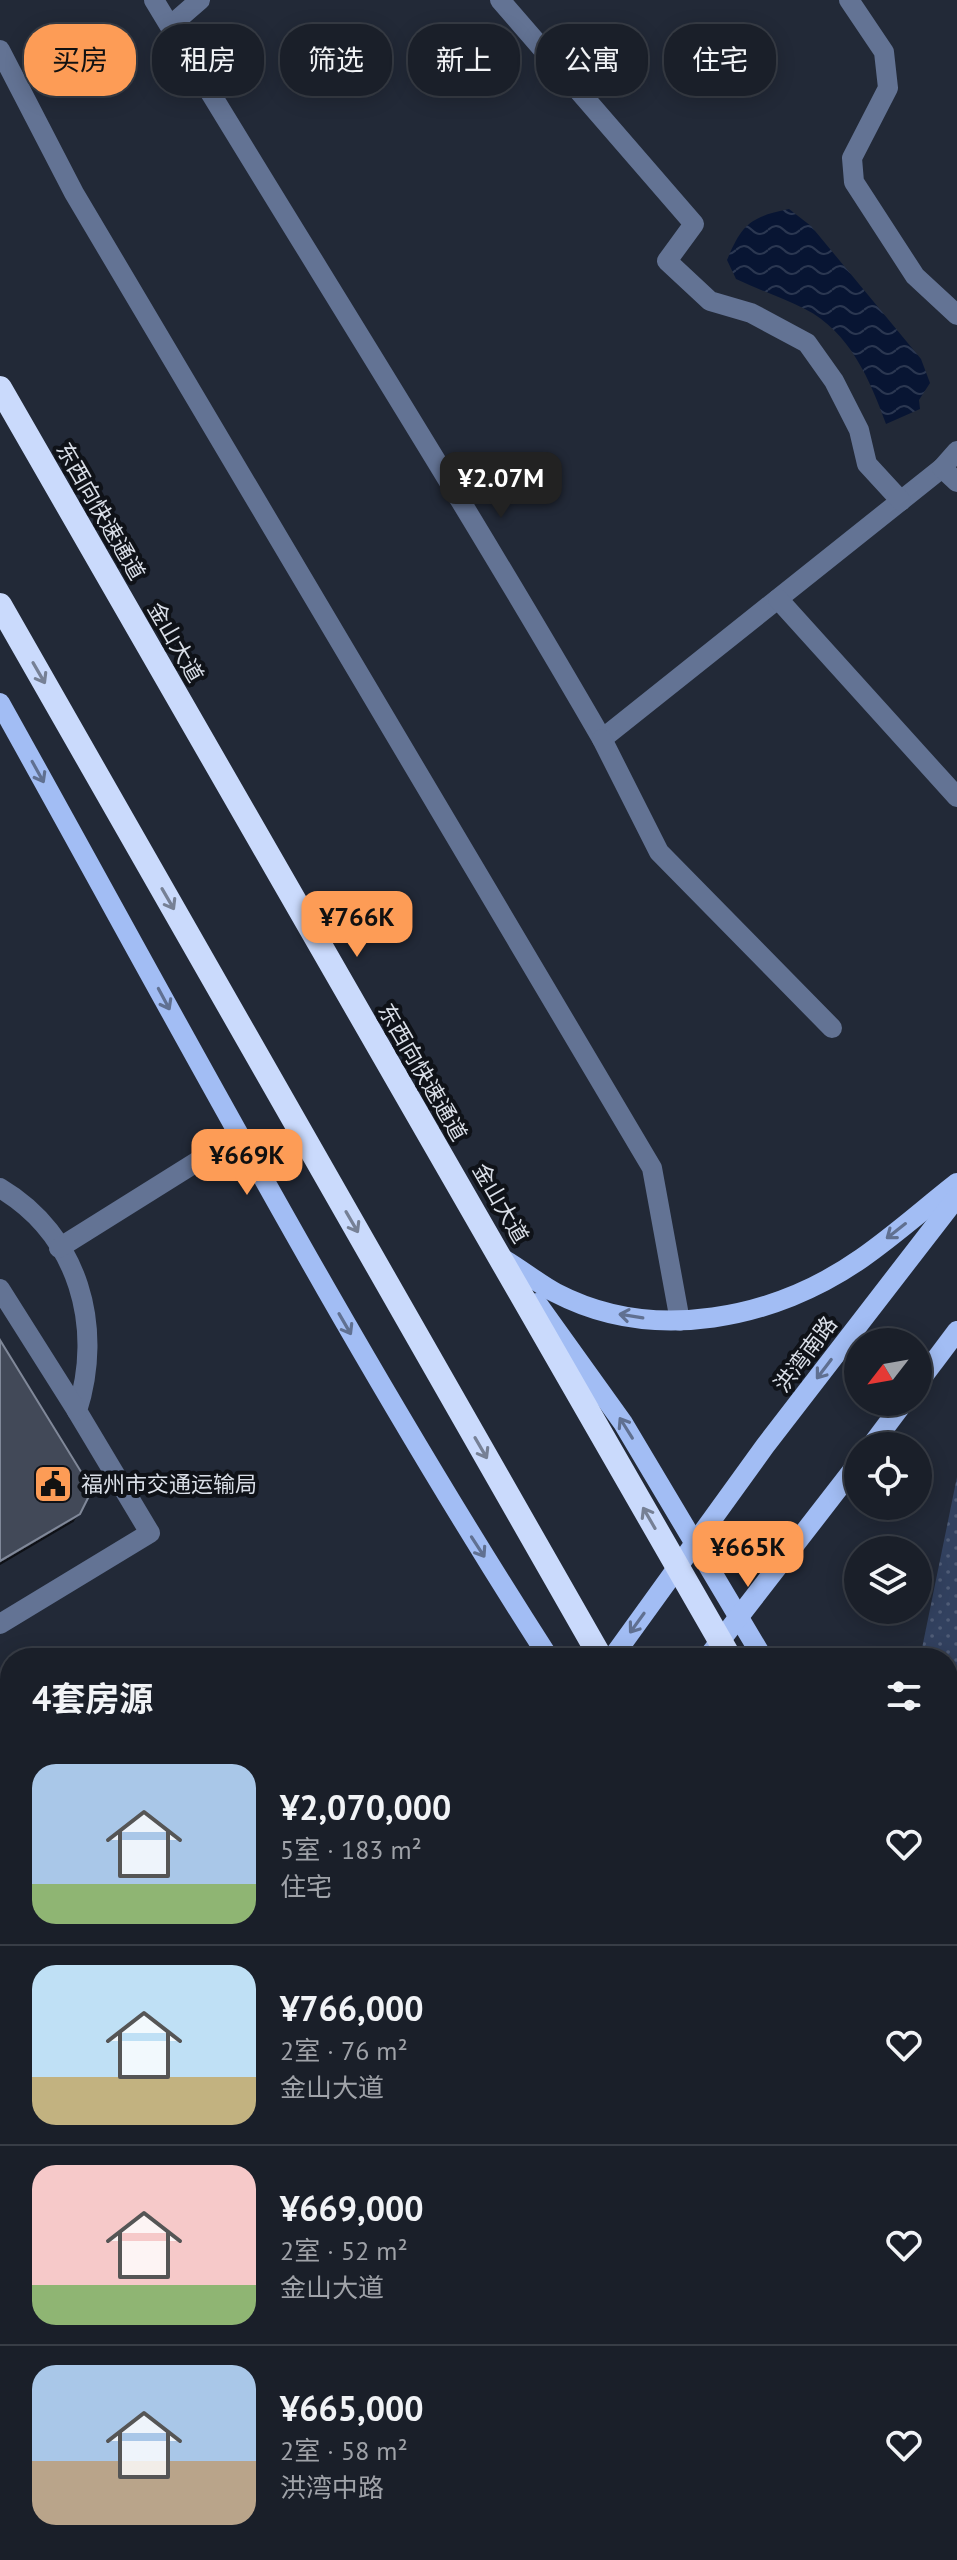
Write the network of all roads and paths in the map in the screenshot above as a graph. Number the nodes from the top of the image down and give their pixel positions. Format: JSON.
{"nodes":[{"id":1,"x":154,"y":0,"type":"edge"},
{"id":2,"x":200,"y":0,"type":"edge"},
{"id":3,"x":500,"y":0,"type":"edge"},
{"id":4,"x":849,"y":0,"type":"edge"},
{"id":5,"x":169,"y":24,"type":"edge"},
{"id":6,"x":172,"y":24,"type":"edge"},
{"id":7,"x":0,"y":50,"type":"edge"},
{"id":8,"x":212,"y":96,"type":"edge"},
{"id":9,"x":957,"y":315,"type":"edge"},
{"id":10,"x":0,"y":386,"type":"edge"},
{"id":11,"x":957,"y":451,"type":"edge"},
{"id":12,"x":950,"y":475,"type":"edge"},
{"id":13,"x":901,"y":501,"type":"junction"},
{"id":14,"x":778,"y":599,"type":"junction"},
{"id":15,"x":0,"y":605,"type":"edge"},
{"id":16,"x":0,"y":703,"type":"edge"},
{"id":17,"x":602,"y":739,"type":"junction"},
{"id":18,"x":957,"y":797,"type":"edge"},
{"id":19,"x":832,"y":1028,"type":"dead end"},
{"id":20,"x":238,"y":1136,"type":"junction"},
{"id":21,"x":957,"y":1183,"type":"edge"},
{"id":22,"x":0,"y":1188,"type":"edge"},
{"id":23,"x":957,"y":1197,"type":"edge"},
{"id":24,"x":59,"y":1248,"type":"junction"},
{"id":25,"x":505,"y":1260,"type":"junction"},
{"id":26,"x":0,"y":1289,"type":"edge"},
{"id":27,"x":680,"y":1321,"type":"junction"},
{"id":28,"x":957,"y":1331,"type":"edge"},
{"id":29,"x":932,"y":1364,"type":"edge"},
{"id":30,"x":77,"y":1411,"type":"junction"},
{"id":31,"x":844,"y":1481,"type":"edge"},
{"id":32,"x":695,"y":1543,"type":"junction"},
{"id":33,"x":740,"y":1618,"type":"junction"},
{"id":34,"x":0,"y":1624,"type":"edge"},
{"id":35,"x":543,"y":1648,"type":"edge"},
{"id":36,"x":595,"y":1648,"type":"edge"},
{"id":37,"x":619,"y":1648,"type":"edge"},
{"id":38,"x":715,"y":1648,"type":"edge"},
{"id":39,"x":724,"y":1648,"type":"edge"},
{"id":40,"x":757,"y":1648,"type":"edge"}],
"edges":[{"from":1,"to":5,"type":"street"},
{"from":2,"to":6,"type":"street"},
{"from":3,"to":13,"type":"street"},
{"from":4,"to":9,"type":"street"},
{"from":7,"to":27,"type":"street"},
{"from":8,"to":17,"type":"street"},
{"from":10,"to":25,"type":"main road","name":"金山大道"},
{"from":39,"to":10,"type":"highway","name":"东西向快速通道","one_way":true},
{"from":11,"to":12,"type":"street"},
{"from":12,"to":13,"type":"street"},
{"from":13,"to":14,"type":"street"},
{"from":14,"to":17,"type":"street"},
{"from":14,"to":18,"type":"street"},
{"from":15,"to":36,"type":"highway","one_way":true},
{"from":16,"to":20,"type":"main road","one_way":true},
{"from":17,"to":19,"type":"street"},
{"from":20,"to":24,"type":"street"},
{"from":20,"to":35,"type":"main road","one_way":true},
{"from":21,"to":27,"type":"main road","one_way":true},
{"from":22,"to":24,"type":"street"},
{"from":23,"to":32,"type":"main road","name":"洪湾南路","one_way":true},
{"from":24,"to":30,"type":"street"},
{"from":27,"to":25,"type":"main road","one_way":true},
{"from":32,"to":25,"type":"main road","name":"金山大道","one_way":true},
{"from":26,"to":30,"type":"street"},
{"from":28,"to":29,"type":"main road"},
{"from":30,"to":34,"type":"street"},
{"from":31,"to":33,"type":"main road"},
{"from":32,"to":33,"type":"main road","name":"金山大道"},
{"from":32,"to":37,"type":"main road","name":"洪湾南路","one_way":true},
{"from":33,"to":38,"type":"main road"},
{"from":33,"to":40,"type":"main road","name":"金山大道"}]}
